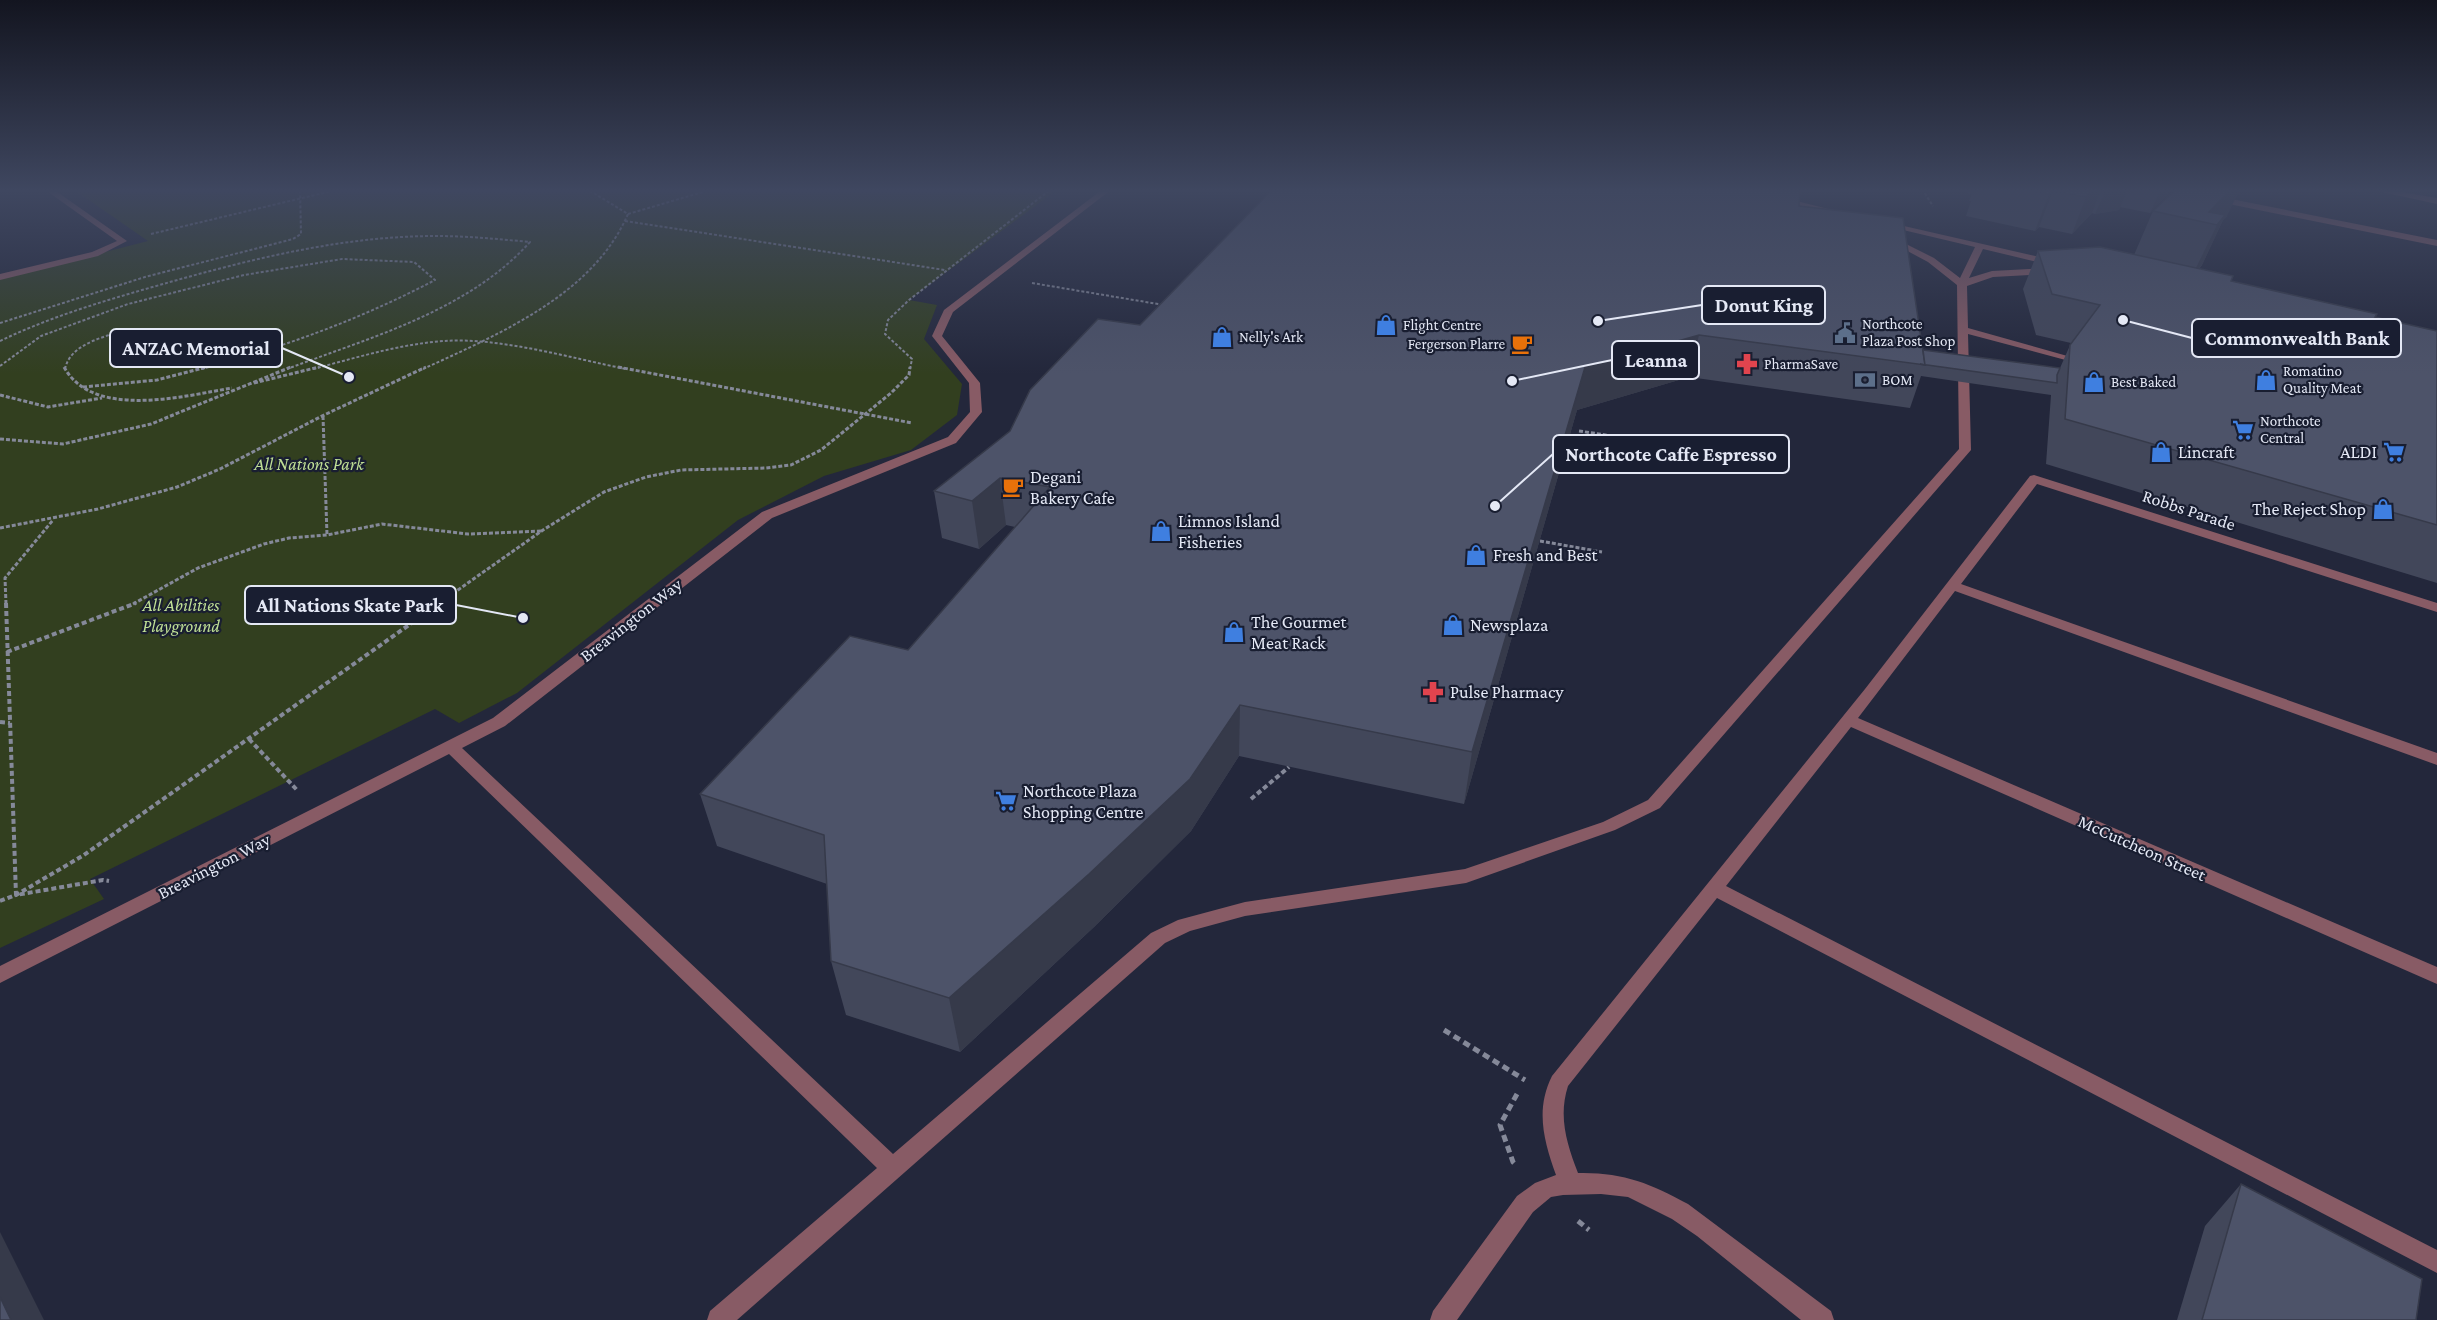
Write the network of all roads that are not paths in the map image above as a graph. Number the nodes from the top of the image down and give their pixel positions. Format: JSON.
{"nodes":[{"id":1,"x":102,"y":251,"type":"edge"},
{"id":2,"x":1027,"y":251,"type":"edge"},
{"id":3,"x":1911,"y":251,"type":"edge"},
{"id":4,"x":1978,"y":251,"type":"edge"},
{"id":5,"x":1999,"y":251,"type":"edge"},
{"id":6,"x":2069,"y":267,"type":"edge"},
{"id":7,"x":2056,"y":271,"type":"edge"},
{"id":8,"x":0,"y":277,"type":"edge"},
{"id":9,"x":1962,"y":284,"type":"junction"},
{"id":10,"x":1963,"y":330,"type":"junction"},
{"id":11,"x":2073,"y":358,"type":"edge"},
{"id":12,"x":1951,"y":585,"type":"junction"},
{"id":13,"x":2437,"y":608,"type":"edge"},
{"id":14,"x":1848,"y":719,"type":"junction"},
{"id":15,"x":450,"y":747,"type":"junction"},
{"id":16,"x":2437,"y":759,"type":"edge"},
{"id":17,"x":1714,"y":888,"type":"junction"},
{"id":18,"x":0,"y":975,"type":"edge"},
{"id":19,"x":2437,"y":976,"type":"edge"},
{"id":20,"x":892,"y":1168,"type":"junction"},
{"id":21,"x":1570,"y":1183,"type":"junction"},
{"id":22,"x":2437,"y":1262,"type":"edge"},
{"id":23,"x":719,"y":1320,"type":"edge"},
{"id":24,"x":1442,"y":1320,"type":"edge"},
{"id":25,"x":1822,"y":1320,"type":"edge"}],
"edges":[{"from":1,"to":8,"type":"street"},
{"from":2,"to":15,"type":"street","name":"Breavington Way"},
{"from":3,"to":9,"type":"street"},
{"from":4,"to":9,"type":"street"},
{"from":5,"to":6,"type":"street"},
{"from":7,"to":9,"type":"street"},
{"from":9,"to":10,"type":"street"},
{"from":10,"to":11,"type":"street"},
{"from":10,"to":20,"type":"street"},
{"from":12,"to":13,"type":"street","name":"Robbs Parade"},
{"from":12,"to":14,"type":"street"},
{"from":12,"to":16,"type":"street"},
{"from":14,"to":17,"type":"street"},
{"from":14,"to":19,"type":"street","name":"McCutcheon Street"},
{"from":15,"to":18,"type":"street","name":"Breavington Way"},
{"from":15,"to":20,"type":"street"},
{"from":17,"to":21,"type":"street"},
{"from":17,"to":22,"type":"street"},
{"from":20,"to":23,"type":"street"},
{"from":21,"to":24,"type":"street"},
{"from":21,"to":25,"type":"street"}]}
